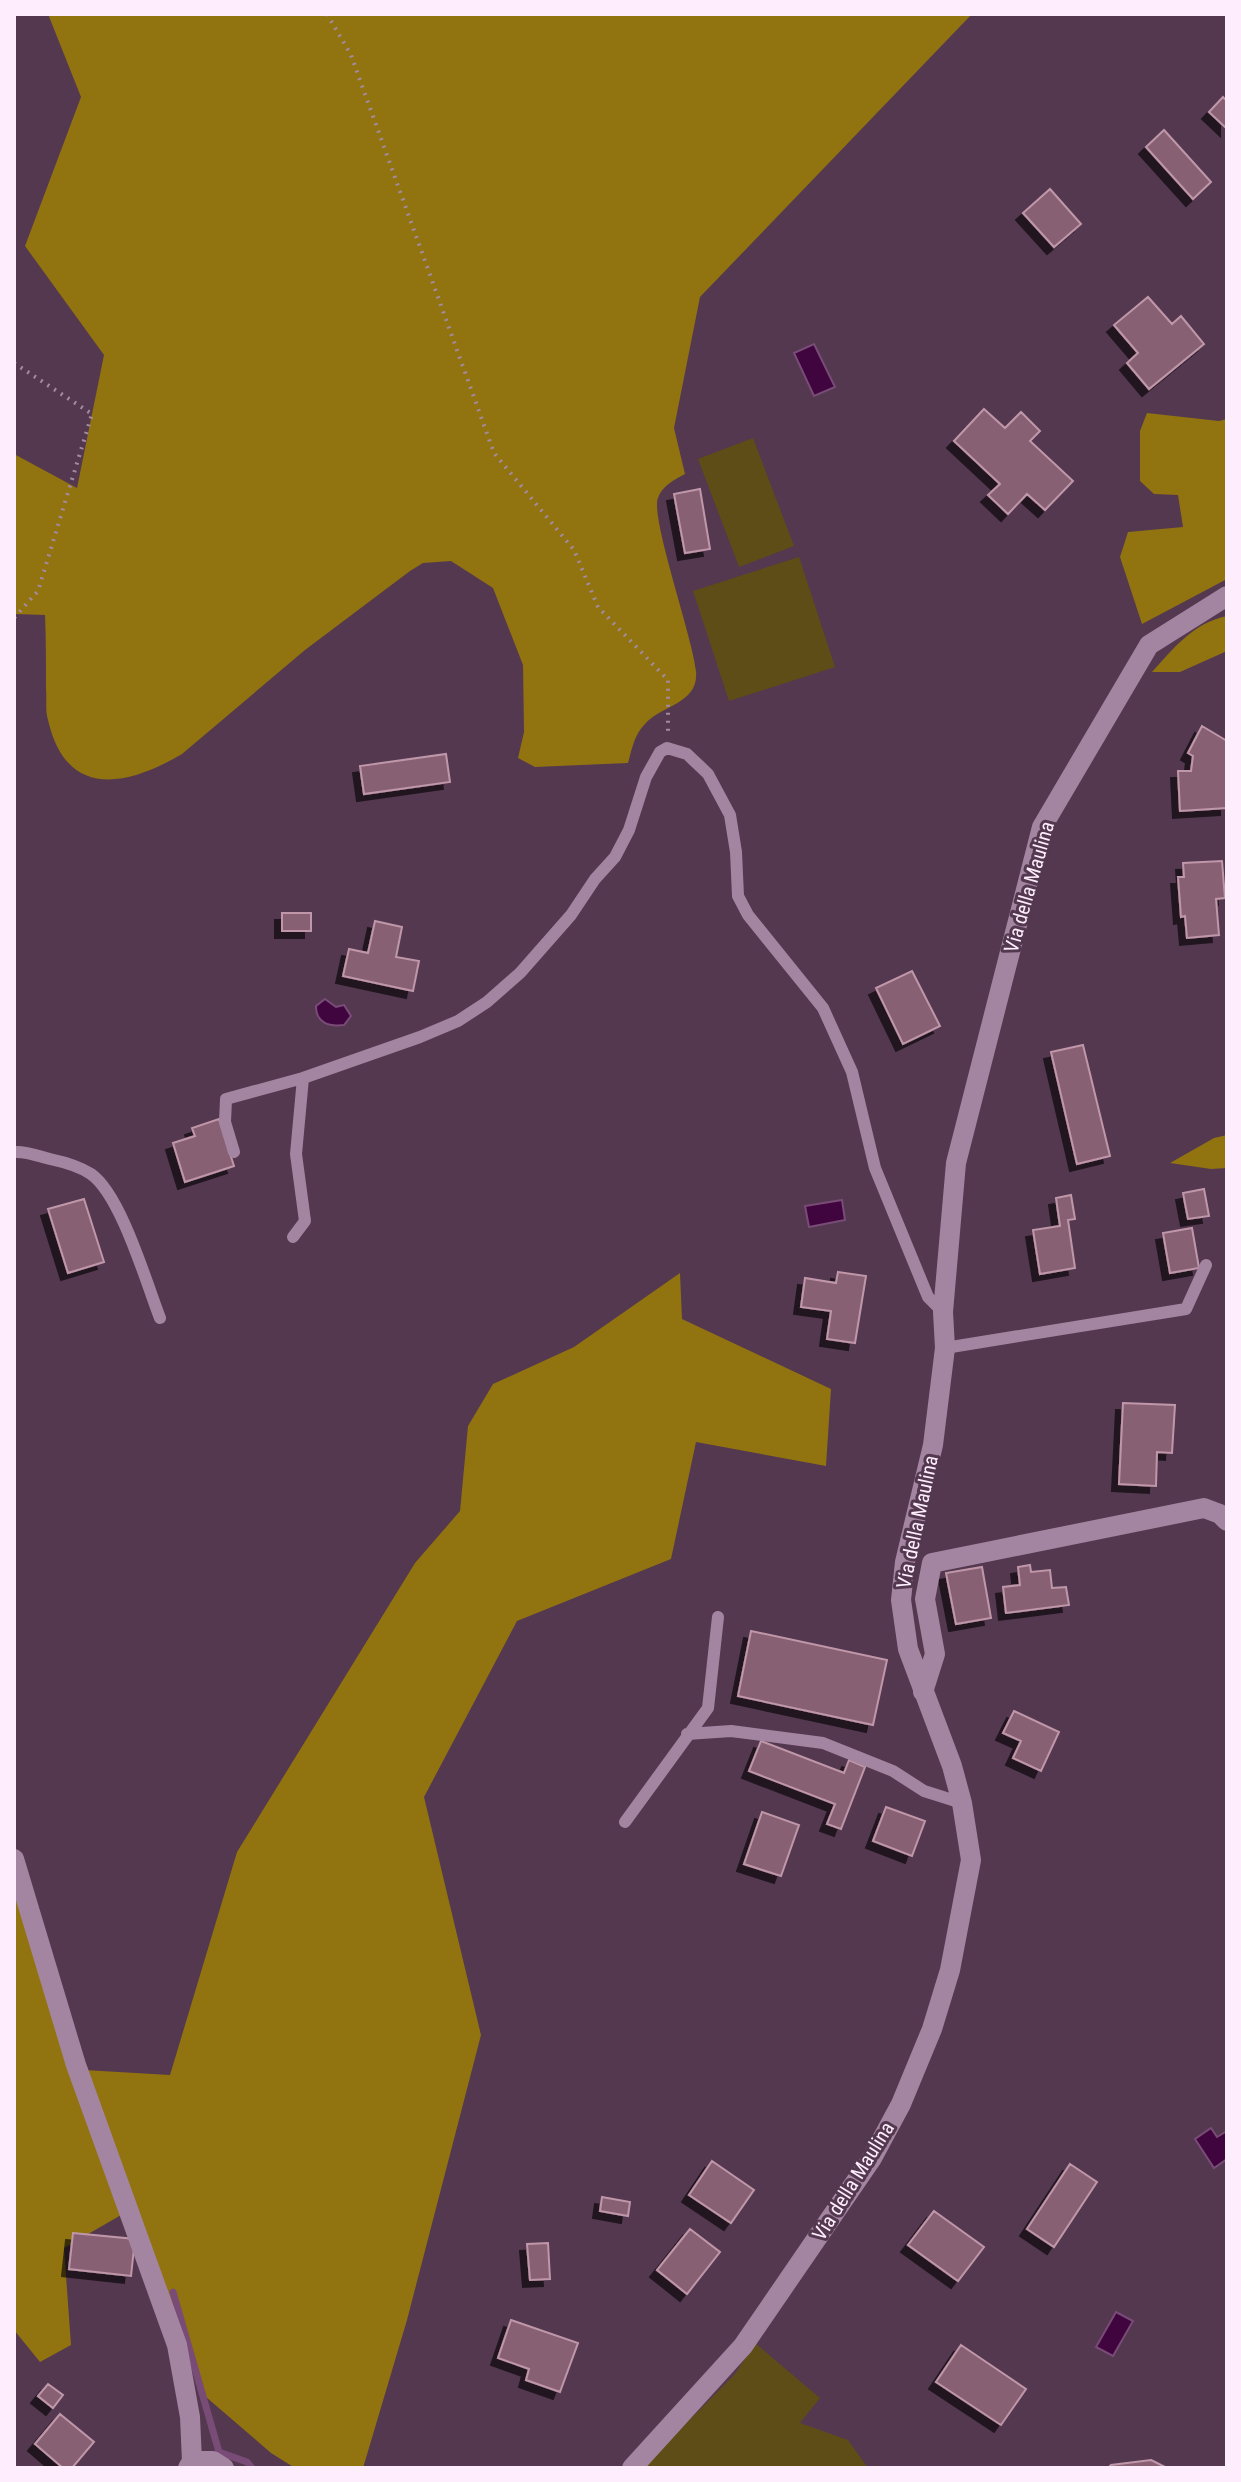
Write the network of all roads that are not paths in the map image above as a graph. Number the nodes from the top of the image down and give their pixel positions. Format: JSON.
{"nodes":[{"id":1,"x":1227,"y":596,"type":"edge"},
{"id":2,"x":303,"y":1078,"type":"junction"},
{"id":3,"x":14,"y":1152,"type":"edge"},
{"id":4,"x":234,"y":1152,"type":"dead end"},
{"id":5,"x":293,"y":1237,"type":"dead end"},
{"id":6,"x":1206,"y":1265,"type":"dead end"},
{"id":7,"x":943,"y":1312,"type":"junction"},
{"id":8,"x":160,"y":1318,"type":"dead end"},
{"id":9,"x":945,"y":1348,"type":"junction"},
{"id":10,"x":1227,"y":1521,"type":"edge"},
{"id":11,"x":718,"y":1617,"type":"dead end"},
{"id":12,"x":923,"y":1692,"type":"junction"},
{"id":13,"x":687,"y":1734,"type":"junction"},
{"id":14,"x":962,"y":1803,"type":"junction"},
{"id":15,"x":625,"y":1822,"type":"dead end"},
{"id":16,"x":14,"y":1859,"type":"edge"},
{"id":17,"x":190,"y":2465,"type":"edge"},
{"id":18,"x":224,"y":2468,"type":"edge"},
{"id":19,"x":632,"y":2468,"type":"edge"}],
"edges":[{"from":1,"to":7,"type":"street","name":"Via della Maulina"},
{"from":2,"to":4,"type":"lane"},
{"from":2,"to":5,"type":"lane"},
{"from":2,"to":7,"type":"lane"},
{"from":3,"to":8,"type":"lane"},
{"from":6,"to":9,"type":"lane"},
{"from":7,"to":9,"type":"street","name":"Via della Maulina"},
{"from":9,"to":12,"type":"street","name":"Via della Maulina"},
{"from":10,"to":12,"type":"street"},
{"from":11,"to":13,"type":"lane"},
{"from":12,"to":14,"type":"street","name":"Via della Maulina"},
{"from":13,"to":14,"type":"lane"},
{"from":13,"to":15,"type":"lane"},
{"from":14,"to":19,"type":"street","name":"Via della Maulina"},
{"from":16,"to":17,"type":"street"},
{"from":17,"to":18,"type":"street"}]}
